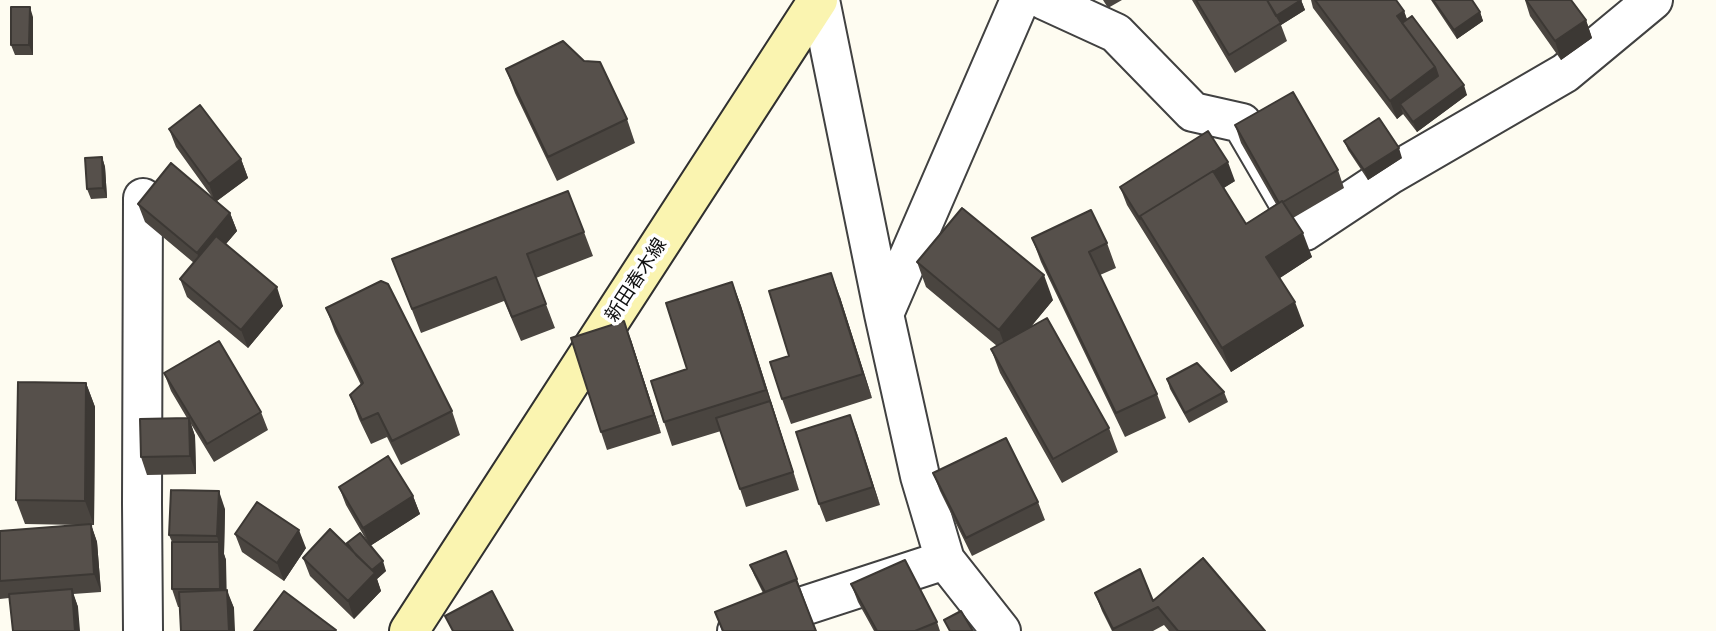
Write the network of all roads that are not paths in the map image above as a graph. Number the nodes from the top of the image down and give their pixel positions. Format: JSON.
{"nodes":[{"id":1,"x":819,"y":0,"type":"edge"},
{"id":2,"x":1020,"y":0,"type":"edge"},
{"id":3,"x":1044,"y":0,"type":"edge"},
{"id":4,"x":1653,"y":0,"type":"edge"},
{"id":5,"x":143,"y":198,"type":"edge"},
{"id":6,"x":884,"y":314,"type":"junction"},
{"id":7,"x":945,"y":560,"type":"junction"},
{"id":8,"x":143,"y":631,"type":"edge"},
{"id":9,"x":409,"y":631,"type":"edge"},
{"id":10,"x":737,"y":631,"type":"edge"},
{"id":11,"x":1000,"y":631,"type":"edge"}],
"edges":[{"from":1,"to":6,"type":"street"},
{"from":1,"to":9,"type":"main road","name":"新田春木線"},
{"from":2,"to":6,"type":"street"},
{"from":3,"to":4,"type":"street"},
{"from":5,"to":8,"type":"street"},
{"from":6,"to":7,"type":"street"},
{"from":7,"to":10,"type":"street"},
{"from":7,"to":11,"type":"street"}]}
